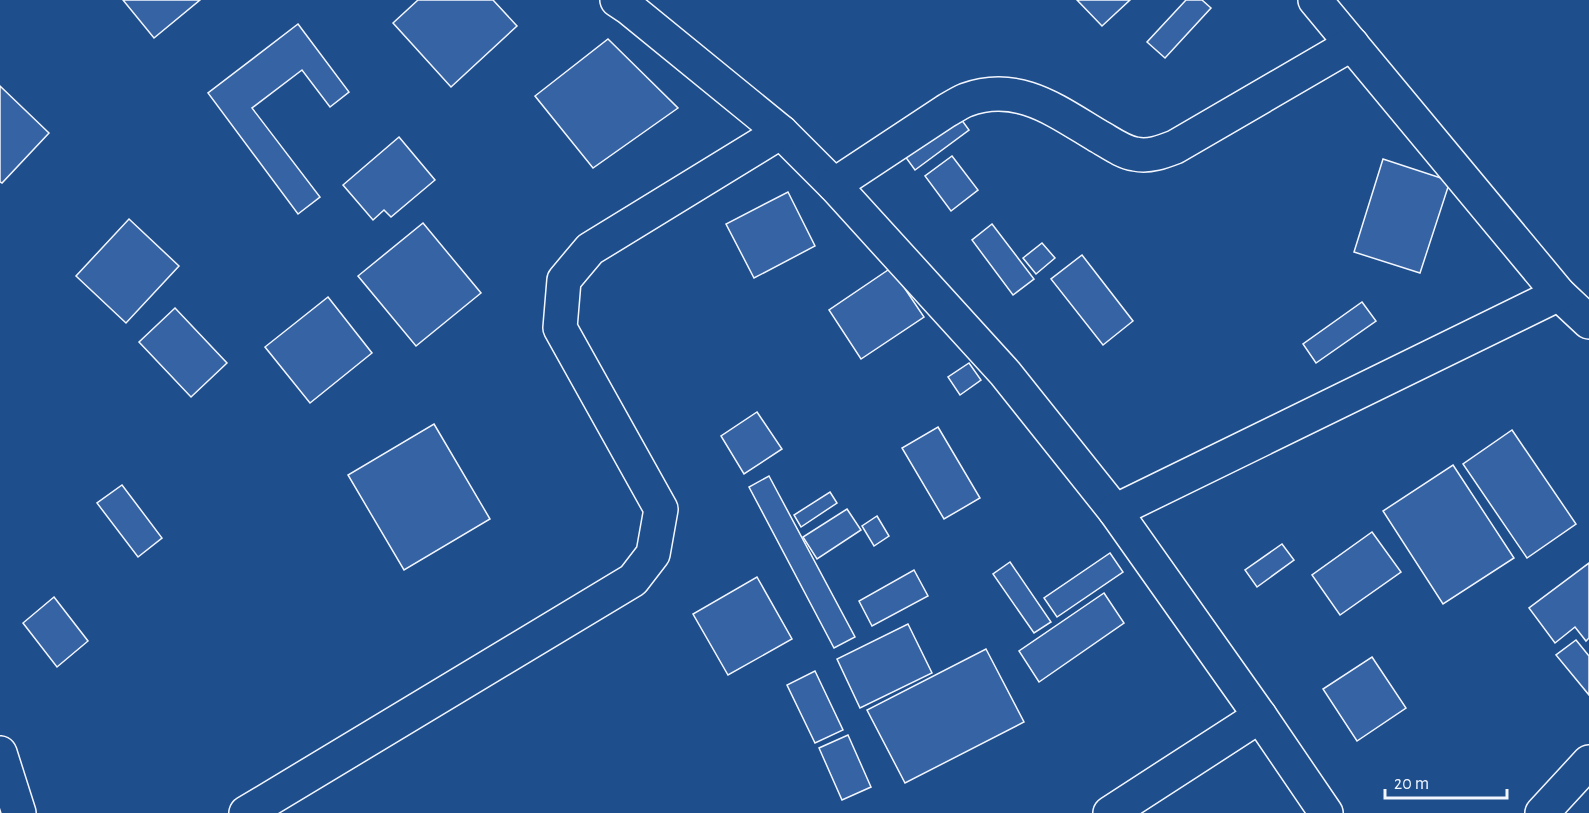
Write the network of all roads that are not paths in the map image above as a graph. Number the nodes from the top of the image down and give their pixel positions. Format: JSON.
{"nodes":[{"id":1,"x":616,"y":0,"type":"edge"},
{"id":2,"x":1315,"y":0,"type":"edge"},
{"id":3,"x":1352,"y":44,"type":"junction"},
{"id":4,"x":781,"y":132,"type":"junction"},
{"id":5,"x":834,"y":185,"type":"junction"},
{"id":6,"x":1559,"y":294,"type":"junction"},
{"id":7,"x":1589,"y":322,"type":"edge"},
{"id":8,"x":1115,"y":511,"type":"junction"},
{"id":9,"x":1260,"y":716,"type":"junction"},
{"id":10,"x":0,"y":753,"type":"edge"},
{"id":11,"x":1589,"y":762,"type":"edge"},
{"id":12,"x":19,"y":813,"type":"edge"},
{"id":13,"x":246,"y":813,"type":"edge"},
{"id":14,"x":1110,"y":813,"type":"edge"},
{"id":15,"x":1326,"y":813,"type":"edge"},
{"id":16,"x":1542,"y":813,"type":"edge"}],
"edges":[{"from":1,"to":4,"type":"street"},
{"from":2,"to":3,"type":"street"},
{"from":3,"to":5,"type":"street"},
{"from":3,"to":6,"type":"street"},
{"from":4,"to":5,"type":"street"},
{"from":4,"to":13,"type":"street"},
{"from":5,"to":8,"type":"street"},
{"from":6,"to":7,"type":"street"},
{"from":6,"to":8,"type":"street"},
{"from":8,"to":9,"type":"street"},
{"from":9,"to":14,"type":"street"},
{"from":9,"to":15,"type":"street"},
{"from":10,"to":12,"type":"street"},
{"from":11,"to":16,"type":"street"}]}
